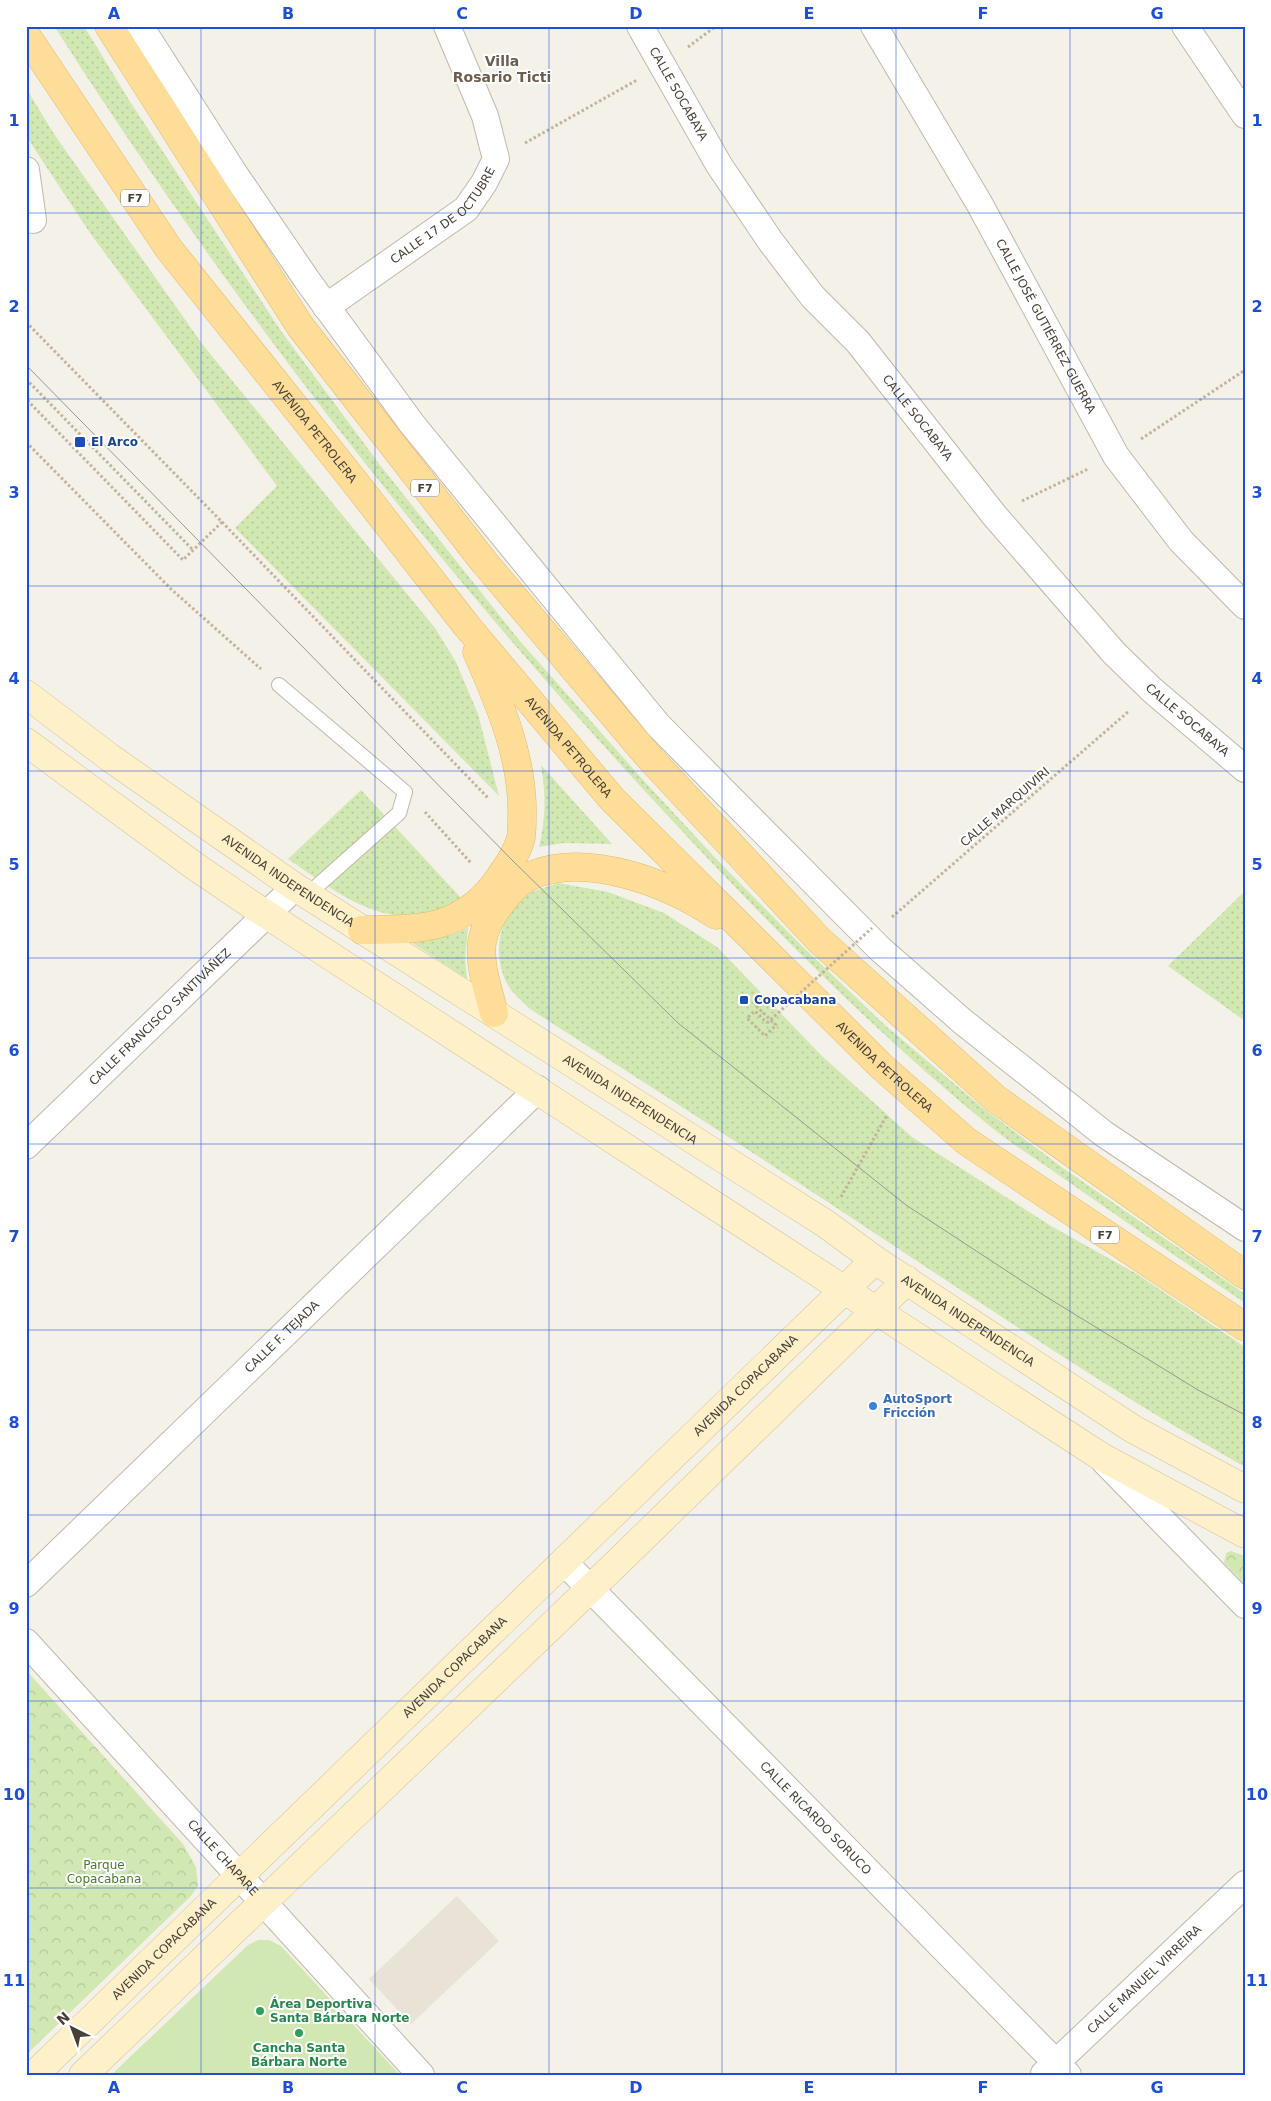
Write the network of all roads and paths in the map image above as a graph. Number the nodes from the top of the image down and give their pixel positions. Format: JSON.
{"nodes":[{"id":1,"x":109,"y":26,"type":"edge"},
{"id":2,"x":140,"y":26,"type":"edge"},
{"id":3,"x":447,"y":26,"type":"edge"},
{"id":4,"x":640,"y":26,"type":"edge"},
{"id":5,"x":874,"y":26,"type":"edge"},
{"id":6,"x":1184,"y":26,"type":"edge"},
{"id":7,"x":26,"y":35,"type":"edge"},
{"id":8,"x":663,"y":65,"type":"junction"},
{"id":9,"x":1245,"y":114,"type":"edge"},
{"id":10,"x":496,"y":159,"type":"junction"},
{"id":11,"x":26,"y":170,"type":"edge"},
{"id":12,"x":33,"y":220,"type":"dead end"},
{"id":13,"x":326,"y":307,"type":"junction"},
{"id":14,"x":26,"y":322,"type":"edge"},
{"id":15,"x":26,"y":379,"type":"edge"},
{"id":16,"x":26,"y":399,"type":"edge"},
{"id":17,"x":26,"y":442,"type":"edge"},
{"id":18,"x":222,"y":522,"type":"junction"},
{"id":19,"x":192,"y":550,"type":"junction"},
{"id":20,"x":1245,"y":606,"type":"edge"},
{"id":21,"x":466,"y":625,"type":"junction"},
{"id":22,"x":279,"y":685,"type":"joint"},
{"id":23,"x":1152,"y":690,"type":"junction"},
{"id":24,"x":26,"y":694,"type":"edge"},
{"id":25,"x":26,"y":742,"type":"edge"},
{"id":26,"x":1245,"y":769,"type":"edge"},
{"id":27,"x":406,"y":792,"type":"junction"},
{"id":28,"x":521,"y":837,"type":"junction"},
{"id":29,"x":472,"y":864,"type":"dead end"},
{"id":30,"x":301,"y":891,"type":"junction"},
{"id":31,"x":268,"y":915,"type":"junction"},
{"id":32,"x":892,"y":918,"type":"dead end"},
{"id":33,"x":362,"y":930,"type":"junction"},
{"id":34,"x":873,"y":932,"type":"junction"},
{"id":35,"x":757,"y":942,"type":"junction"},
{"id":36,"x":755,"y":1004,"type":"dead end"},
{"id":37,"x":494,"y":1012,"type":"junction"},
{"id":38,"x":538,"y":1090,"type":"junction"},
{"id":39,"x":887,"y":1115,"type":"dead end"},
{"id":40,"x":26,"y":1146,"type":"edge"},
{"id":41,"x":840,"y":1199,"type":"dead end"},
{"id":42,"x":1245,"y":1228,"type":"edge"},
{"id":43,"x":875,"y":1260,"type":"junction"},
{"id":44,"x":1245,"y":1275,"type":"edge"},
{"id":45,"x":907,"y":1280,"type":"junction"},
{"id":46,"x":844,"y":1289,"type":"junction"},
{"id":47,"x":876,"y":1311,"type":"junction"},
{"id":48,"x":1245,"y":1327,"type":"edge"},
{"id":49,"x":1100,"y":1456,"type":"junction"},
{"id":50,"x":1245,"y":1489,"type":"edge"},
{"id":51,"x":1245,"y":1534,"type":"edge"},
{"id":52,"x":564,"y":1562,"type":"junction"},
{"id":53,"x":26,"y":1584,"type":"edge"},
{"id":54,"x":590,"y":1588,"type":"junction"},
{"id":55,"x":1245,"y":1605,"type":"edge"},
{"id":56,"x":26,"y":1642,"type":"edge"},
{"id":57,"x":239,"y":1877,"type":"junction"},
{"id":58,"x":1245,"y":1884,"type":"edge"},
{"id":59,"x":263,"y":1902,"type":"junction"},
{"id":60,"x":1056,"y":2071,"type":"edge"},
{"id":61,"x":34,"y":2075,"type":"edge"},
{"id":62,"x":83,"y":2075,"type":"edge"},
{"id":63,"x":421,"y":2075,"type":"edge"}],
"edges":[{"from":1,"to":44,"type":"main road","number":"F7"},
{"from":2,"to":13,"type":"street"},
{"from":3,"to":10,"type":"street"},
{"from":4,"to":8,"type":"street","name":"CALLE SOCABAYA"},
{"from":5,"to":20,"type":"street","name":"CALLE JOSÉ GUTIÉRREZ GUERRA"},
{"from":6,"to":9,"type":"street"},
{"from":7,"to":21,"type":"main road","name":"AVENIDA PETROLERA","number":"F7"},
{"from":8,"to":10,"type":"path","name":"CALLE 17 DE OCTUBRE"},
{"from":8,"to":23,"type":"street","name":"CALLE SOCABAYA"},
{"from":10,"to":13,"type":"street","name":"CALLE 17 DE OCTUBRE"},
{"from":11,"to":12,"type":"street"},
{"from":13,"to":34,"type":"street"},
{"from":14,"to":18,"type":"path"},
{"from":15,"to":19,"type":"path"},
{"from":16,"to":19,"type":"path"},
{"from":17,"to":22,"type":"path"},
{"from":18,"to":19,"type":"path"},
{"from":18,"to":28,"type":"path"},
{"from":21,"to":28,"type":"main road"},
{"from":21,"to":35,"type":"main road","name":"AVENIDA PETROLERA","number":"F7"},
{"from":22,"to":27,"type":"lane"},
{"from":23,"to":26,"type":"street","name":"CALLE SOCABAYA"},
{"from":23,"to":32,"type":"path","name":"CALLE MARQUIVIRI"},
{"from":24,"to":30,"type":"main road","name":"AVENIDA INDEPENDENCIA"},
{"from":25,"to":31,"type":"main road"},
{"from":27,"to":29,"type":"path"},
{"from":27,"to":30,"type":"lane"},
{"from":28,"to":33,"type":"main road"},
{"from":30,"to":31,"type":"street","name":"CALLE FRANCISCO SANTIVÁÑEZ"},
{"from":30,"to":33,"type":"main road","name":"AVENIDA INDEPENDENCIA"},
{"from":31,"to":38,"type":"main road"},
{"from":31,"to":40,"type":"street","name":"CALLE FRANCISCO SANTIVÁÑEZ"},
{"from":33,"to":37,"type":"main road","name":"AVENIDA INDEPENDENCIA"},
{"from":34,"to":36,"type":"path","bridge":true},
{"from":34,"to":42,"type":"street"},
{"from":35,"to":37,"type":"main road"},
{"from":35,"to":48,"type":"main road","name":"AVENIDA PETROLERA","number":"F7"},
{"from":37,"to":43,"type":"main road","name":"AVENIDA INDEPENDENCIA"},
{"from":38,"to":46,"type":"main road"},
{"from":38,"to":53,"type":"street","name":"CALLE F. TEJADA"},
{"from":39,"to":41,"type":"path"},
{"from":43,"to":45,"type":"main road","name":"AVENIDA INDEPENDENCIA"},
{"from":43,"to":46,"type":"main road","name":"AVENIDA COPACABANA"},
{"from":45,"to":47,"type":"main road"},
{"from":45,"to":50,"type":"main road","name":"AVENIDA INDEPENDENCIA"},
{"from":46,"to":47,"type":"main road"},
{"from":46,"to":52,"type":"main road","name":"AVENIDA COPACABANA"},
{"from":47,"to":49,"type":"main road"},
{"from":47,"to":54,"type":"main road"},
{"from":49,"to":51,"type":"main road"},
{"from":49,"to":55,"type":"street"},
{"from":52,"to":54,"type":"street","name":"CALLE RICARDO SORUCO"},
{"from":52,"to":57,"type":"main road","name":"AVENIDA COPACABANA"},
{"from":54,"to":59,"type":"main road"},
{"from":54,"to":60,"type":"street","name":"CALLE RICARDO SORUCO"},
{"from":56,"to":57,"type":"street","name":"CALLE CHAPARE"},
{"from":57,"to":59,"type":"street","name":"CALLE CHAPARE"},
{"from":57,"to":61,"type":"main road","name":"AVENIDA COPACABANA"},
{"from":58,"to":60,"type":"street","name":"CALLE MANUEL VIRREIRA"},
{"from":59,"to":62,"type":"main road"},
{"from":59,"to":63,"type":"street","name":"CALLE CHAPARE"}]}
